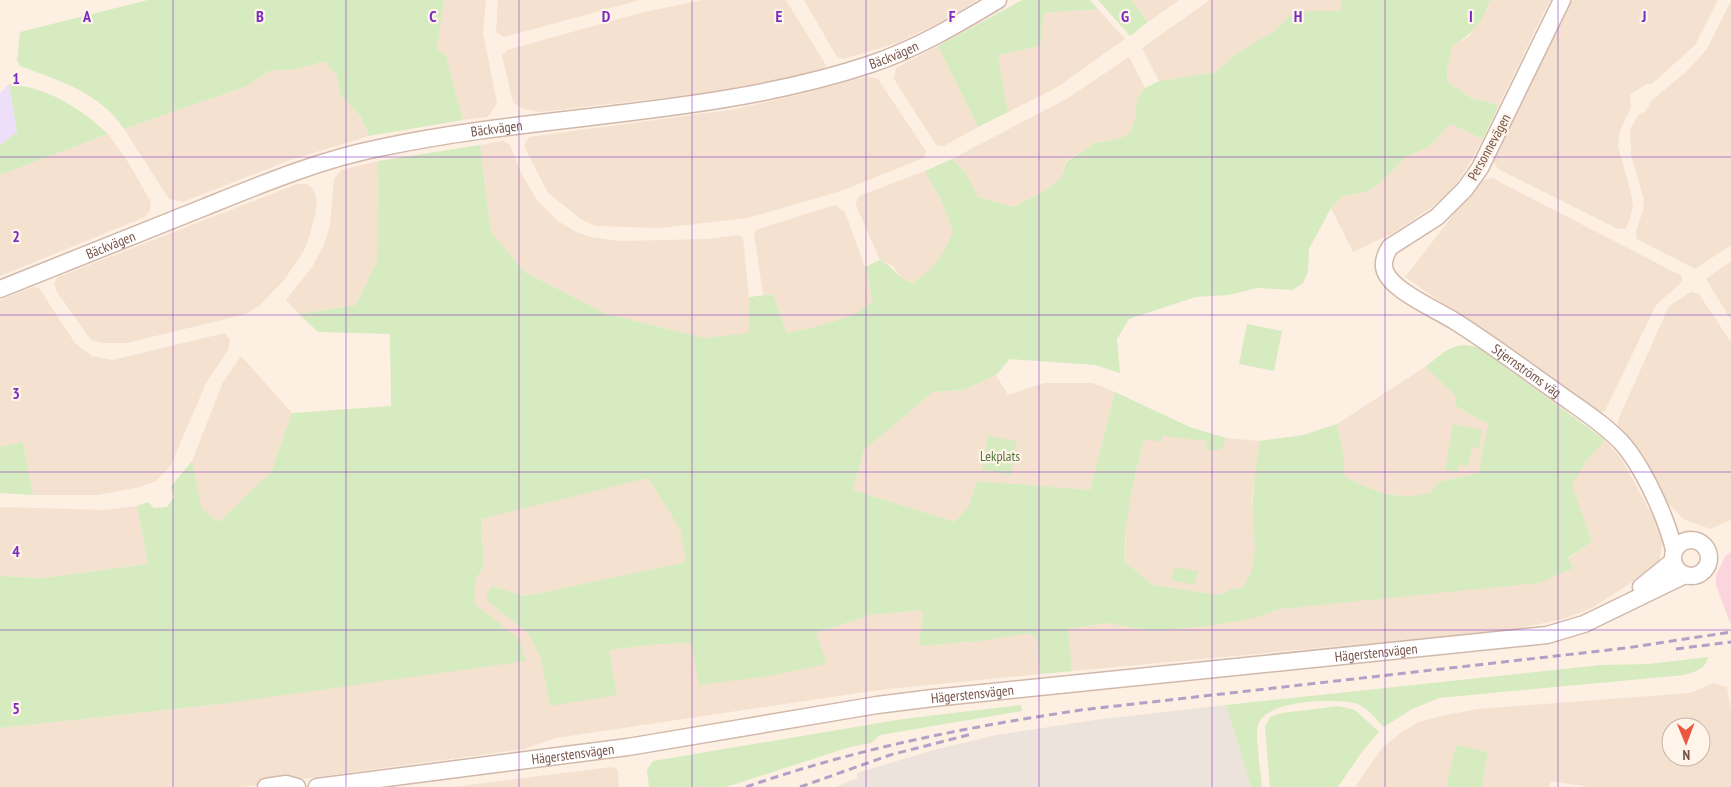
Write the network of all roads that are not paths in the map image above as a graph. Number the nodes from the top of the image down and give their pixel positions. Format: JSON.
{"nodes":[{"id":1,"x":998,"y":0,"type":"edge"},
{"id":2,"x":1562,"y":0,"type":"edge"},
{"id":3,"x":1384,"y":266,"type":"joint"},
{"id":4,"x":0,"y":289,"type":"edge"},
{"id":5,"x":1653,"y":494,"type":"junction"},
{"id":6,"x":1694,"y":540,"type":"junction"},
{"id":7,"x":1674,"y":556,"type":"junction"},
{"id":8,"x":1685,"y":575,"type":"junction"},
{"id":9,"x":1625,"y":602,"type":"junction"},
{"id":10,"x":266,"y":787,"type":"edge"},
{"id":11,"x":297,"y":787,"type":"edge"},
{"id":12,"x":317,"y":787,"type":"edge"}],
"edges":[{"from":1,"to":4,"type":"street","name":"Bäckvägen"},
{"from":2,"to":3,"type":"street","name":"Personnevägen"},
{"from":3,"to":5,"type":"street","name":"Stjernströms väg"},
{"from":5,"to":6,"type":"street","name":"Stjernströms väg"},
{"from":5,"to":7,"type":"street","name":"Stjernströms väg"},
{"from":6,"to":7,"type":"street"},
{"from":6,"to":8,"type":"street"},
{"from":7,"to":8,"type":"street"},
{"from":7,"to":9,"type":"street","name":"Hägerstensvägen"},
{"from":8,"to":9,"type":"street","name":"Hägerstensvägen"},
{"from":9,"to":12,"type":"street","name":"Hägerstensvägen"},
{"from":10,"to":11,"type":"street"}]}
